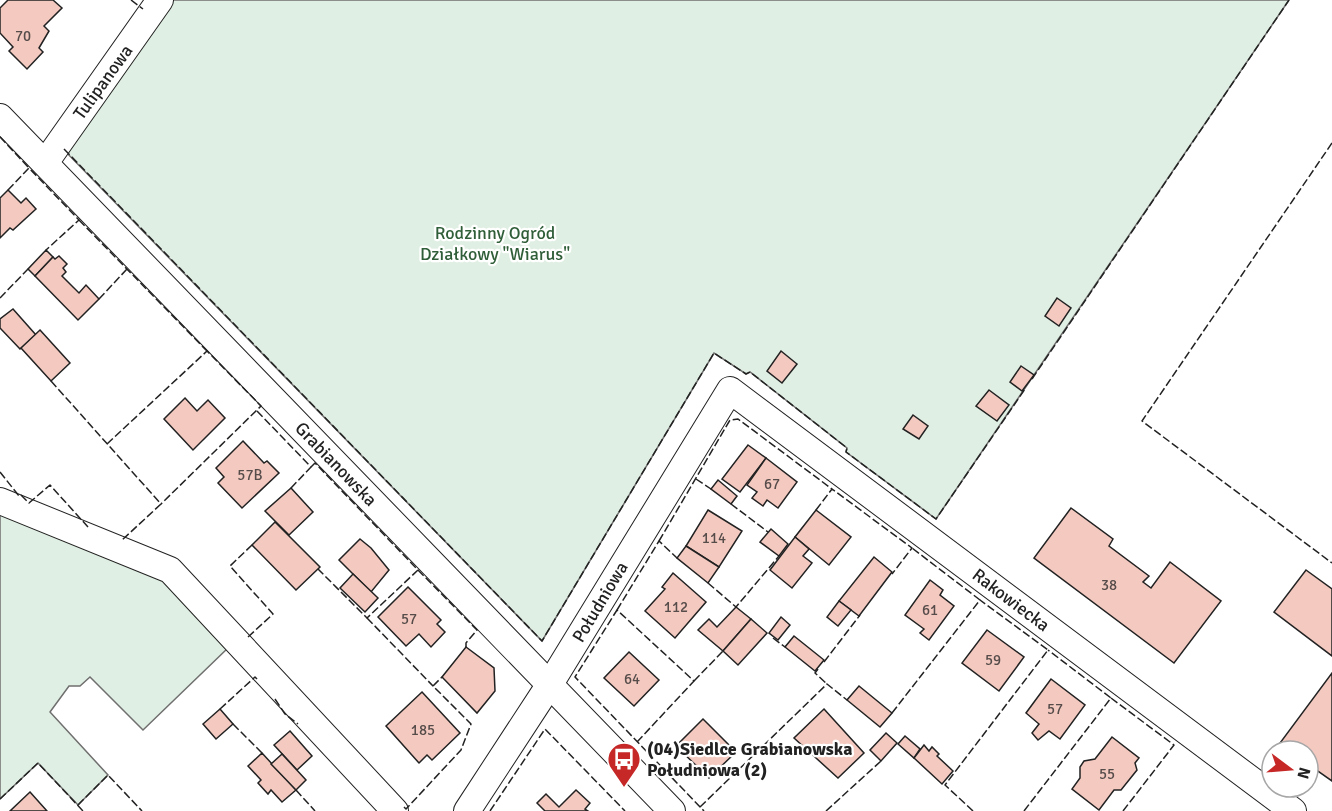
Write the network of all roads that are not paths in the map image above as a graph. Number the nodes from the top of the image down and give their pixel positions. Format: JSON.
{"nodes":[{"id":1,"x":160,"y":0,"type":"edge"},
{"id":2,"x":0,"y":117,"type":"edge"},
{"id":3,"x":45,"y":163,"type":"junction"},
{"id":4,"x":730,"y":390,"type":"joint"},
{"id":5,"x":0,"y":501,"type":"edge"},
{"id":6,"x":550,"y":684,"type":"junction"},
{"id":7,"x":395,"y":811,"type":"edge"},
{"id":8,"x":467,"y":811,"type":"edge"},
{"id":9,"x":672,"y":811,"type":"edge"},
{"id":10,"x":1293,"y":811,"type":"edge"}],
"edges":[{"from":1,"to":3,"type":"street","name":"Tulipanowa"},
{"from":2,"to":3,"type":"street","name":"Grabianowska"},
{"from":3,"to":6,"type":"street","name":"Grabianowska"},
{"from":4,"to":6,"type":"street","name":"Południowa"},
{"from":4,"to":10,"type":"street","name":"Rakowiecka"},
{"from":5,"to":7,"type":"street"},
{"from":6,"to":8,"type":"street","name":"Południowa"},
{"from":6,"to":9,"type":"street","name":"Grabianowska"}]}
